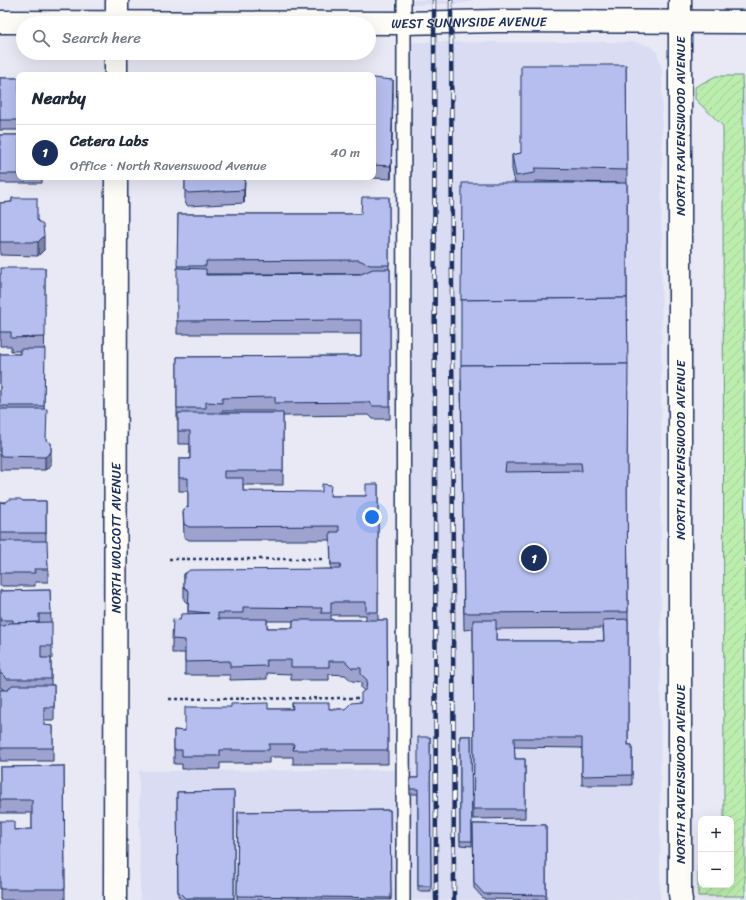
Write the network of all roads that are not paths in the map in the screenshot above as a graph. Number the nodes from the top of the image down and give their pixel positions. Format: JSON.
{"nodes":[{"id":1,"x":117,"y":0,"type":"edge"},
{"id":2,"x":404,"y":0,"type":"edge"},
{"id":3,"x":680,"y":11,"type":"edge"},
{"id":4,"x":117,"y":16,"type":"edge"},
{"id":5,"x":0,"y":22,"type":"edge"},
{"id":6,"x":16,"y":22,"type":"edge"},
{"id":7,"x":746,"y":22,"type":"edge"},
{"id":8,"x":376,"y":23,"type":"edge"},
{"id":9,"x":404,"y":23,"type":"junction"},
{"id":10,"x":116,"y":60,"type":"edge"},
{"id":11,"x":116,"y":72,"type":"edge"},
{"id":12,"x":116,"y":180,"type":"edge"},
{"id":13,"x":115,"y":900,"type":"edge"},
{"id":14,"x":403,"y":900,"type":"edge"},
{"id":15,"x":682,"y":900,"type":"edge"}],
"edges":[{"from":1,"to":4,"type":"street"},
{"from":2,"to":9,"type":"lane"},
{"from":3,"to":7,"type":"street","name":"WEST SUNNYSIDE AVENUE"},
{"from":3,"to":9,"type":"street","name":"WEST SUNNYSIDE AVENUE"},
{"from":3,"to":15,"type":"street","name":"NORTH RAVENSWOOD AVENUE"},
{"from":5,"to":6,"type":"street","name":"WEST SUNNYSIDE AVENUE"},
{"from":8,"to":9,"type":"street","name":"WEST SUNNYSIDE AVENUE"},
{"from":9,"to":14,"type":"lane"},
{"from":10,"to":11,"type":"street"},
{"from":12,"to":13,"type":"street","name":"NORTH WOLCOTT AVENUE"}]}
